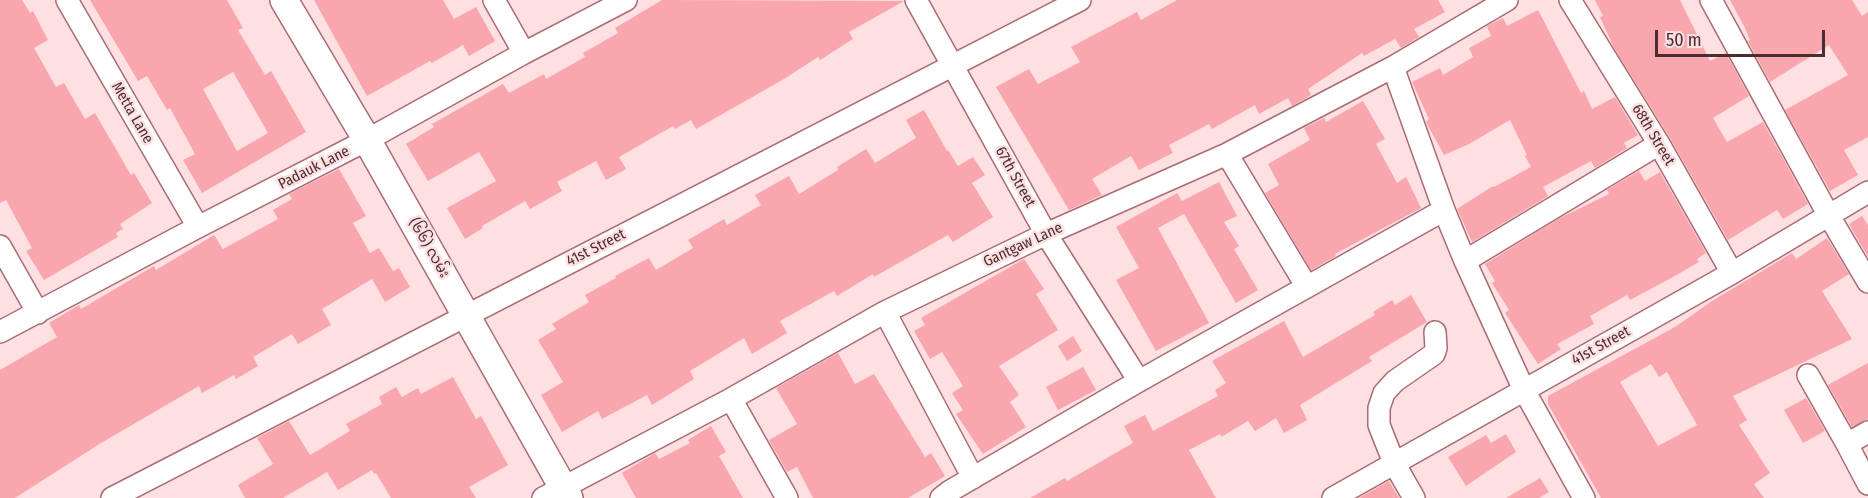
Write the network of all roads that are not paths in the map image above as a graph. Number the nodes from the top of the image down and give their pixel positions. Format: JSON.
{"nodes":[{"id":1,"x":67,"y":0,"type":"edge"},
{"id":2,"x":284,"y":0,"type":"edge"},
{"id":3,"x":494,"y":0,"type":"edge"},
{"id":4,"x":626,"y":0,"type":"edge"},
{"id":5,"x":915,"y":0,"type":"edge"},
{"id":6,"x":1080,"y":0,"type":"edge"},
{"id":7,"x":1508,"y":0,"type":"edge"},
{"id":8,"x":1570,"y":0,"type":"edge"},
{"id":9,"x":1711,"y":0,"type":"edge"},
{"id":10,"x":524,"y":53,"type":"junction"},
{"id":11,"x":952,"y":65,"type":"junction"},
{"id":12,"x":1392,"y":67,"type":"junction"},
{"id":13,"x":367,"y":140,"type":"junction"},
{"id":14,"x":1659,"y":144,"type":"junction"},
{"id":15,"x":1227,"y":154,"type":"junction"},
{"id":16,"x":1868,"y":192,"type":"edge"},
{"id":17,"x":1444,"y":210,"type":"junction"},
{"id":18,"x":1829,"y":216,"type":"junction"},
{"id":19,"x":198,"y":227,"type":"junction"},
{"id":20,"x":1046,"y":234,"type":"junction"},
{"id":21,"x":0,"y":246,"type":"edge"},
{"id":22,"x":1466,"y":261,"type":"junction"},
{"id":23,"x":1732,"y":273,"type":"junction"},
{"id":24,"x":1868,"y":282,"type":"edge"},
{"id":25,"x":1307,"y":287,"type":"junction"},
{"id":26,"x":885,"y":312,"type":"junction"},
{"id":27,"x":38,"y":313,"type":"junction"},
{"id":28,"x":466,"y":315,"type":"junction"},
{"id":29,"x":1435,"y":332,"type":"dead end"},
{"id":30,"x":0,"y":333,"type":"edge"},
{"id":31,"x":1808,"y":375,"type":"dead end"},
{"id":32,"x":1140,"y":381,"type":"junction"},
{"id":33,"x":1524,"y":390,"type":"junction"},
{"id":34,"x":730,"y":399,"type":"junction"},
{"id":35,"x":1868,"y":432,"type":"edge"},
{"id":36,"x":1847,"y":444,"type":"junction"},
{"id":37,"x":1394,"y":463,"type":"junction"},
{"id":38,"x":973,"y":478,"type":"junction"},
{"id":39,"x":1868,"y":484,"type":"edge"},
{"id":40,"x":559,"y":495,"type":"edge"},
{"id":41,"x":112,"y":498,"type":"edge"},
{"id":42,"x":787,"y":498,"type":"edge"},
{"id":43,"x":941,"y":498,"type":"edge"},
{"id":44,"x":1333,"y":498,"type":"edge"},
{"id":45,"x":1414,"y":498,"type":"edge"},
{"id":46,"x":1584,"y":498,"type":"edge"}],
"edges":[{"from":1,"to":19,"type":"street","name":"Metta Lane"},
{"from":2,"to":13,"type":"street","name":"(၆၆) လမ်း"},
{"from":3,"to":10,"type":"street"},
{"from":4,"to":10,"type":"street","name":"Padauk Lane"},
{"from":5,"to":11,"type":"street","name":"67th Street"},
{"from":6,"to":11,"type":"street","name":"41st Street"},
{"from":7,"to":12,"type":"street","name":"Gantgaw Lane"},
{"from":8,"to":14,"type":"street","name":"68th Street"},
{"from":9,"to":18,"type":"street"},
{"from":10,"to":13,"type":"street","name":"Padauk Lane"},
{"from":11,"to":20,"type":"street","name":"67th Street"},
{"from":11,"to":28,"type":"street","name":"41st Street"},
{"from":12,"to":15,"type":"street","name":"Gantgaw Lane"},
{"from":12,"to":17,"type":"street"},
{"from":13,"to":19,"type":"street","name":"Padauk Lane"},
{"from":13,"to":28,"type":"street","name":"(၆၆) လမ်း"},
{"from":14,"to":22,"type":"street"},
{"from":14,"to":23,"type":"street","name":"68th Street"},
{"from":15,"to":20,"type":"street","name":"Gantgaw Lane"},
{"from":15,"to":25,"type":"street"},
{"from":16,"to":18,"type":"street","name":"41st Street"},
{"from":17,"to":22,"type":"street"},
{"from":17,"to":25,"type":"street"},
{"from":18,"to":23,"type":"street","name":"41st Street"},
{"from":18,"to":24,"type":"street"},
{"from":19,"to":27,"type":"street","name":"Padauk Lane"},
{"from":20,"to":26,"type":"street","name":"Gantgaw Lane"},
{"from":20,"to":32,"type":"street","name":"67th Street"},
{"from":21,"to":27,"type":"street"},
{"from":22,"to":33,"type":"street"},
{"from":23,"to":33,"type":"street","name":"41st Street"},
{"from":25,"to":32,"type":"street"},
{"from":26,"to":34,"type":"street","name":"Gantgaw Lane"},
{"from":26,"to":38,"type":"street"},
{"from":27,"to":30,"type":"street","name":"Padauk Lane"},
{"from":28,"to":40,"type":"street","name":"(၆၆) လမ်း"},
{"from":28,"to":41,"type":"street","name":"41st Street"},
{"from":29,"to":37,"type":"street"},
{"from":31,"to":36,"type":"street"},
{"from":32,"to":38,"type":"street"},
{"from":33,"to":37,"type":"street","name":"41st Street"},
{"from":33,"to":46,"type":"street"},
{"from":34,"to":40,"type":"street","name":"Gantgaw Lane"},
{"from":34,"to":42,"type":"street"},
{"from":35,"to":36,"type":"street"},
{"from":36,"to":39,"type":"street"},
{"from":37,"to":44,"type":"street","name":"41st Street"},
{"from":37,"to":45,"type":"street"},
{"from":38,"to":43,"type":"street"}]}
